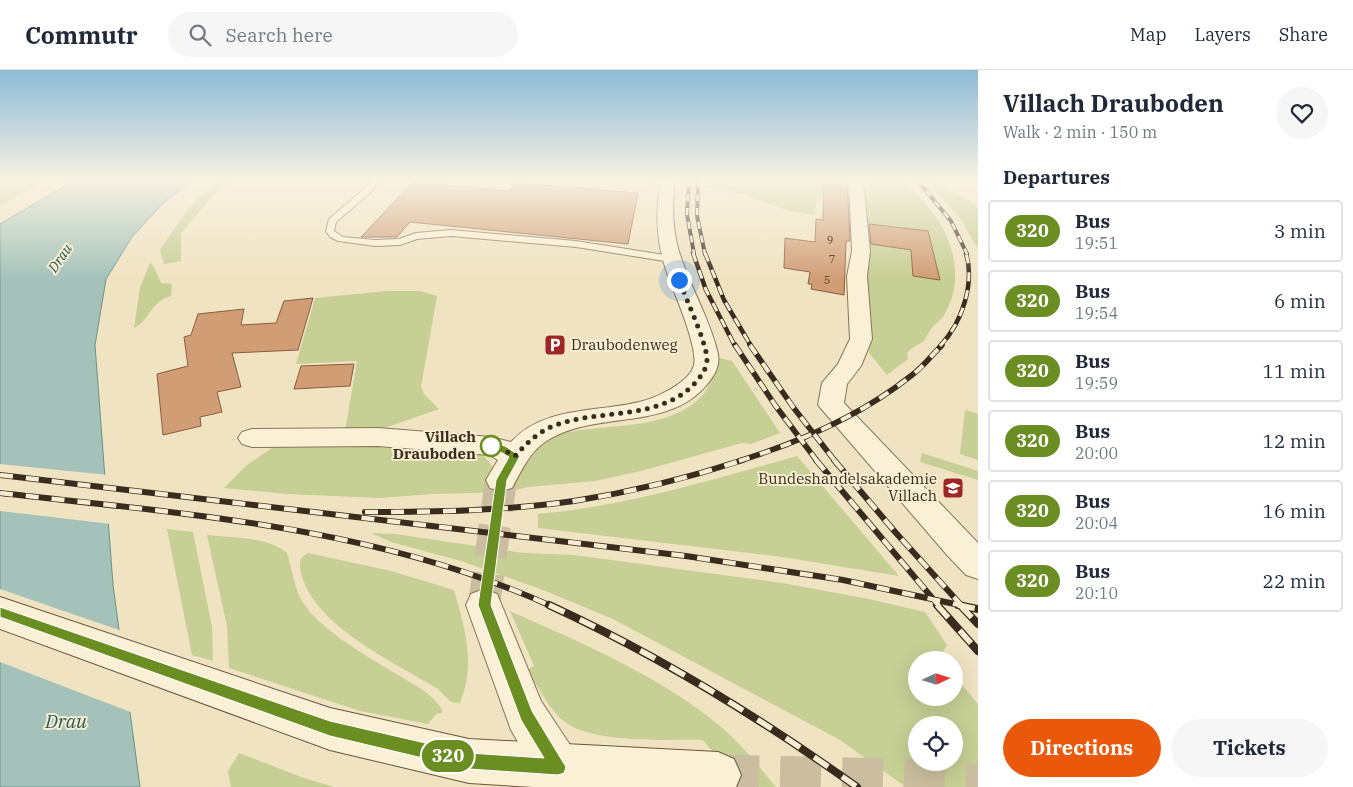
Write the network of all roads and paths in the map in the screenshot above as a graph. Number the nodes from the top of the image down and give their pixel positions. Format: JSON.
{"nodes":[{"id":1,"x":341,"y":213,"type":"edge"},
{"id":2,"x":663,"y":213,"type":"edge"},
{"id":3,"x":858,"y":213,"type":"edge"},
{"id":4,"x":671,"y":258,"type":"junction"},
{"id":5,"x":252,"y":438,"type":"dead end"},
{"id":6,"x":978,"y":565,"type":"edge"},
{"id":7,"x":484,"y":605,"type":"tunnel mouth"},
{"id":8,"x":0,"y":613,"type":"edge"},
{"id":9,"x":718,"y":775,"type":"tunnel mouth"},
{"id":10,"x":565,"y":777,"type":"edge"}],
"edges":[{"from":1,"to":4,"type":"lane"},
{"from":2,"to":4,"type":"street"},
{"from":3,"to":6,"type":"street"},
{"from":4,"to":5,"type":"street"},
{"from":7,"to":10,"type":"street"},
{"from":8,"to":10,"type":"street"},
{"from":9,"to":10,"type":"street"}]}
